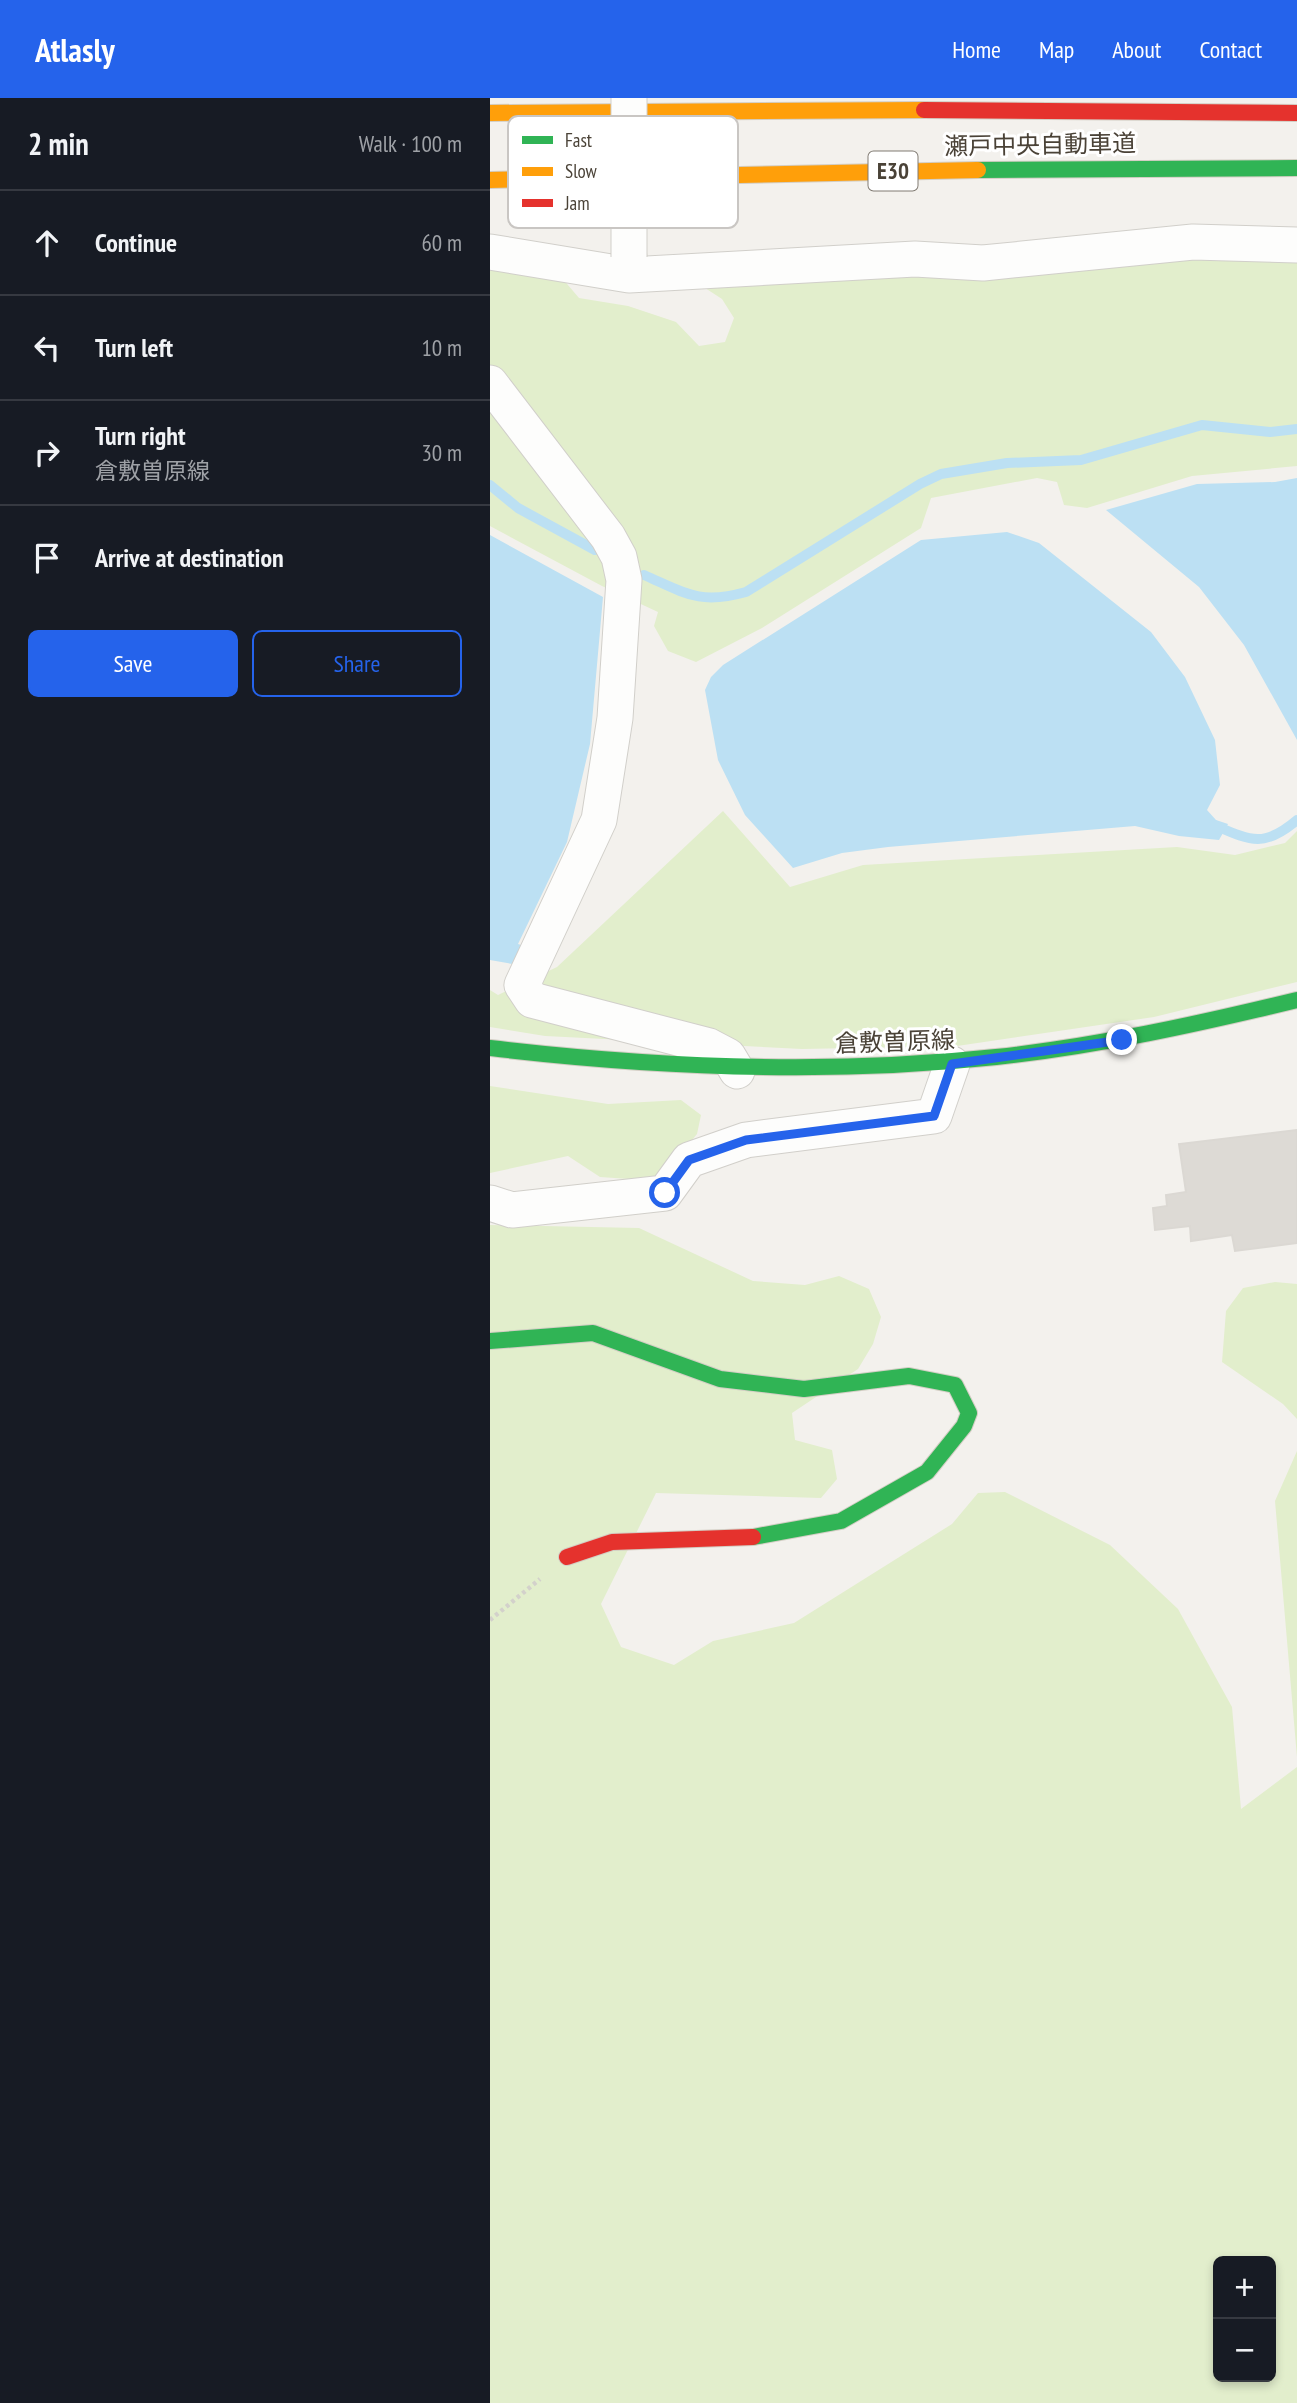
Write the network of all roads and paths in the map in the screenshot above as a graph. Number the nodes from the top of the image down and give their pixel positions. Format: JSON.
{"nodes":[{"id":1,"x":629,"y":98,"type":"edge"},
{"id":2,"x":1016,"y":98,"type":"edge"},
{"id":3,"x":1060,"y":109,"type":"junction"},
{"id":4,"x":490,"y":113,"type":"edge"},
{"id":5,"x":1297,"y":113,"type":"edge"},
{"id":6,"x":629,"y":116,"type":"edge"},
{"id":7,"x":1297,"y":168,"type":"edge"},
{"id":8,"x":738,"y":176,"type":"edge"},
{"id":9,"x":490,"y":180,"type":"edge"},
{"id":10,"x":508,"y":180,"type":"edge"},
{"id":11,"x":629,"y":228,"type":"edge"},
{"id":12,"x":1297,"y":245,"type":"edge"},
{"id":13,"x":490,"y":252,"type":"edge"},
{"id":14,"x":629,"y":266,"type":"junction"},
{"id":15,"x":490,"y":383,"type":"edge"},
{"id":16,"x":1297,"y":1000,"type":"edge"},
{"id":17,"x":490,"y":1048,"type":"edge"},
{"id":18,"x":952,"y":1064,"type":"junction"},
{"id":19,"x":737,"y":1071,"type":"junction"},
{"id":20,"x":490,"y":1203,"type":"edge"},
{"id":21,"x":490,"y":1340,"type":"edge"},
{"id":22,"x":567,"y":1557,"type":"joint"},
{"id":23,"x":490,"y":1620,"type":"edge"}],
"edges":[{"from":1,"to":6,"type":"street","bridge":true},
{"from":2,"to":3,"type":"main road"},
{"from":3,"to":4,"type":"main road","name":"瀬戸中央自動車道"},
{"from":3,"to":5,"type":"main road","name":"瀬戸中央自動車道"},
{"from":7,"to":8,"type":"main road","name":"瀬戸中央自動車道","number":"E30"},
{"from":9,"to":10,"type":"main road","name":"瀬戸中央自動車道","number":"E30"},
{"from":11,"to":14,"type":"street","bridge":true},
{"from":12,"to":14,"type":"street"},
{"from":13,"to":14,"type":"street"},
{"from":15,"to":19,"type":"street"},
{"from":16,"to":18,"type":"main road","name":"倉敷曽原線"},
{"from":17,"to":19,"type":"main road","name":"倉敷曽原線"},
{"from":18,"to":19,"type":"main road","name":"倉敷曽原線"},
{"from":18,"to":20,"type":"street"},
{"from":21,"to":22,"type":"main road"},
{"from":22,"to":23,"type":"path"}]}
